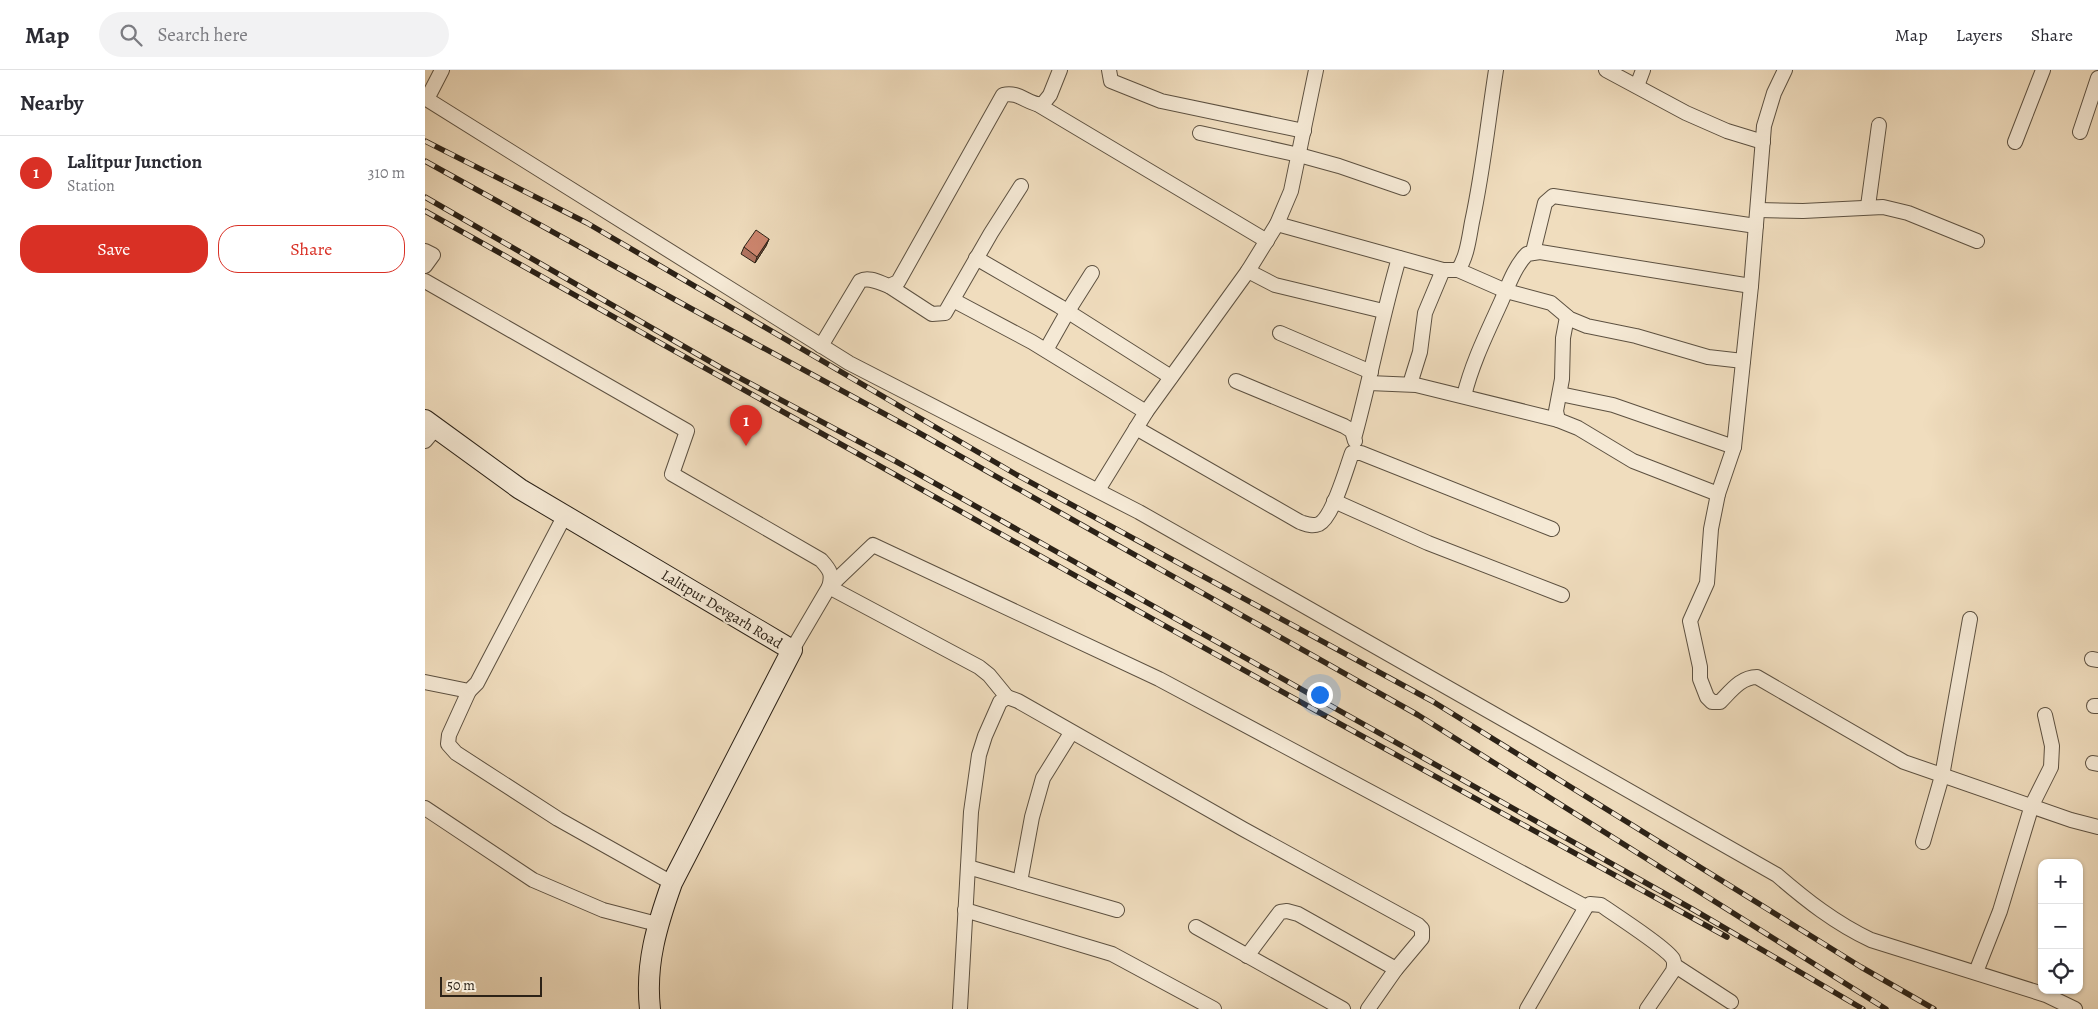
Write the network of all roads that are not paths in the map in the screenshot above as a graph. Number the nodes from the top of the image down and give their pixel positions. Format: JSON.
{"nodes":[{"id":1,"x":442,"y":70,"type":"edge"},
{"id":2,"x":1060,"y":70,"type":"edge"},
{"id":3,"x":1109,"y":70,"type":"edge"},
{"id":4,"x":1316,"y":70,"type":"edge"},
{"id":5,"x":1495,"y":70,"type":"edge"},
{"id":6,"x":1606,"y":70,"type":"edge"},
{"id":7,"x":1643,"y":70,"type":"edge"},
{"id":8,"x":1785,"y":70,"type":"edge"},
{"id":9,"x":2043,"y":70,"type":"edge"},
{"id":10,"x":2098,"y":78,"type":"edge"},
{"id":11,"x":1637,"y":86,"type":"junction"},
{"id":12,"x":426,"y":98,"type":"edge"},
{"id":13,"x":1037,"y":104,"type":"junction"},
{"id":14,"x":1879,"y":125,"type":"dead end"},
{"id":15,"x":1304,"y":131,"type":"junction"},
{"id":16,"x":1200,"y":132,"type":"dead end"},
{"id":17,"x":2080,"y":132,"type":"dead end"},
{"id":18,"x":1763,"y":142,"type":"junction"},
{"id":19,"x":2015,"y":142,"type":"dead end"},
{"id":20,"x":1299,"y":155,"type":"junction"},
{"id":21,"x":1021,"y":186,"type":"dead end"},
{"id":22,"x":1403,"y":188,"type":"dead end"},
{"id":23,"x":1869,"y":206,"type":"junction"},
{"id":24,"x":1758,"y":210,"type":"junction"},
{"id":25,"x":1277,"y":224,"type":"junction"},
{"id":26,"x":1756,"y":226,"type":"junction"},
{"id":27,"x":1267,"y":241,"type":"junction"},
{"id":28,"x":1977,"y":241,"type":"dead end"},
{"id":29,"x":425,"y":251,"type":"edge"},
{"id":30,"x":1533,"y":252,"type":"junction"},
{"id":31,"x":976,"y":258,"type":"junction"},
{"id":32,"x":1399,"y":258,"type":"junction"},
{"id":33,"x":425,"y":266,"type":"edge"},
{"id":34,"x":1248,"y":270,"type":"junction"},
{"id":35,"x":1451,"y":270,"type":"junction"},
{"id":36,"x":1093,"y":273,"type":"dead end"},
{"id":37,"x":425,"y":281,"type":"edge"},
{"id":38,"x":889,"y":286,"type":"junction"},
{"id":39,"x":1751,"y":286,"type":"junction"},
{"id":40,"x":1506,"y":291,"type":"junction"},
{"id":41,"x":953,"y":300,"type":"junction"},
{"id":42,"x":1068,"y":311,"type":"junction"},
{"id":43,"x":1383,"y":312,"type":"junction"},
{"id":44,"x":1567,"y":317,"type":"junction"},
{"id":45,"x":1280,"y":333,"type":"dead end"},
{"id":46,"x":821,"y":346,"type":"junction"},
{"id":47,"x":1047,"y":350,"type":"junction"},
{"id":48,"x":1743,"y":362,"type":"junction"},
{"id":49,"x":1171,"y":377,"type":"junction"},
{"id":50,"x":1370,"y":377,"type":"junction"},
{"id":51,"x":1236,"y":381,"type":"dead end"},
{"id":52,"x":1410,"y":384,"type":"junction"},
{"id":53,"x":1560,"y":394,"type":"junction"},
{"id":54,"x":1464,"y":396,"type":"junction"},
{"id":55,"x":1146,"y":412,"type":"junction"},
{"id":56,"x":1558,"y":420,"type":"junction"},
{"id":57,"x":1136,"y":428,"type":"junction"},
{"id":58,"x":429,"y":430,"type":"edge"},
{"id":59,"x":1355,"y":435,"type":"junction"},
{"id":60,"x":1734,"y":447,"type":"junction"},
{"id":61,"x":1352,"y":453,"type":"junction"},
{"id":62,"x":1098,"y":490,"type":"junction"},
{"id":63,"x":1718,"y":494,"type":"junction"},
{"id":64,"x":1334,"y":501,"type":"junction"},
{"id":65,"x":565,"y":515,"type":"junction"},
{"id":66,"x":1552,"y":529,"type":"dead end"},
{"id":67,"x":829,"y":588,"type":"junction"},
{"id":68,"x":1562,"y":596,"type":"dead end"},
{"id":69,"x":1970,"y":619,"type":"dead end"},
{"id":70,"x":791,"y":650,"type":"junction"},
{"id":71,"x":425,"y":682,"type":"edge"},
{"id":72,"x":469,"y":691,"type":"junction"},
{"id":73,"x":1007,"y":697,"type":"junction"},
{"id":74,"x":2045,"y":716,"type":"dead end"},
{"id":75,"x":1071,"y":733,"type":"junction"},
{"id":76,"x":1942,"y":776,"type":"junction"},
{"id":77,"x":2032,"y":805,"type":"junction"},
{"id":78,"x":425,"y":808,"type":"edge"},
{"id":79,"x":2098,"y":827,"type":"edge"},
{"id":80,"x":1923,"y":842,"type":"dead end"},
{"id":81,"x":968,"y":867,"type":"junction"},
{"id":82,"x":1020,"y":882,"type":"junction"},
{"id":83,"x":672,"y":883,"type":"junction"},
{"id":84,"x":1586,"y":907,"type":"junction"},
{"id":85,"x":965,"y":910,"type":"junction"},
{"id":86,"x":1117,"y":910,"type":"dead end"},
{"id":87,"x":657,"y":924,"type":"junction"},
{"id":88,"x":1196,"y":927,"type":"dead end"},
{"id":89,"x":1247,"y":956,"type":"junction"},
{"id":90,"x":1674,"y":965,"type":"junction"},
{"id":91,"x":1396,"y":969,"type":"junction"},
{"id":92,"x":1976,"y":972,"type":"junction"},
{"id":93,"x":1731,"y":1002,"type":"dead end"},
{"id":94,"x":650,"y":1009,"type":"edge"},
{"id":95,"x":960,"y":1009,"type":"edge"},
{"id":96,"x":1214,"y":1009,"type":"edge"},
{"id":97,"x":1343,"y":1009,"type":"edge"},
{"id":98,"x":1368,"y":1009,"type":"edge"},
{"id":99,"x":1527,"y":1009,"type":"edge"},
{"id":100,"x":1647,"y":1009,"type":"edge"},
{"id":101,"x":2075,"y":1009,"type":"edge"}],
"edges":[{"from":1,"to":12,"type":"street"},
{"from":2,"to":13,"type":"street"},
{"from":3,"to":15,"type":"street"},
{"from":4,"to":15,"type":"street"},
{"from":5,"to":35,"type":"street"},
{"from":6,"to":11,"type":"street"},
{"from":7,"to":11,"type":"street"},
{"from":8,"to":18,"type":"street"},
{"from":9,"to":19,"type":"street"},
{"from":10,"to":17,"type":"street"},
{"from":11,"to":18,"type":"street"},
{"from":12,"to":46,"type":"street"},
{"from":13,"to":27,"type":"street"},
{"from":13,"to":38,"type":"street"},
{"from":14,"to":23,"type":"street"},
{"from":15,"to":20,"type":"street"},
{"from":16,"to":20,"type":"street"},
{"from":18,"to":24,"type":"street"},
{"from":20,"to":22,"type":"street"},
{"from":20,"to":25,"type":"street"},
{"from":21,"to":31,"type":"street"},
{"from":23,"to":24,"type":"street"},
{"from":23,"to":28,"type":"street"},
{"from":24,"to":26,"type":"street"},
{"from":25,"to":27,"type":"street"},
{"from":25,"to":32,"type":"street"},
{"from":26,"to":30,"type":"street"},
{"from":26,"to":39,"type":"street"},
{"from":27,"to":34,"type":"street"},
{"from":29,"to":33,"type":"street"},
{"from":30,"to":39,"type":"street"},
{"from":30,"to":40,"type":"street"},
{"from":31,"to":41,"type":"street"},
{"from":31,"to":42,"type":"street"},
{"from":32,"to":35,"type":"street"},
{"from":32,"to":43,"type":"street"},
{"from":34,"to":43,"type":"street"},
{"from":34,"to":49,"type":"street"},
{"from":35,"to":40,"type":"street"},
{"from":35,"to":52,"type":"street"},
{"from":36,"to":42,"type":"street"},
{"from":37,"to":67,"type":"street"},
{"from":38,"to":41,"type":"street"},
{"from":38,"to":46,"type":"street"},
{"from":39,"to":48,"type":"street"},
{"from":40,"to":44,"type":"street"},
{"from":40,"to":54,"type":"street"},
{"from":41,"to":47,"type":"street"},
{"from":42,"to":47,"type":"street"},
{"from":42,"to":49,"type":"street"},
{"from":43,"to":50,"type":"street"},
{"from":44,"to":48,"type":"street"},
{"from":44,"to":53,"type":"street"},
{"from":45,"to":50,"type":"street"},
{"from":46,"to":62,"type":"street"},
{"from":47,"to":55,"type":"street"},
{"from":48,"to":60,"type":"street"},
{"from":49,"to":55,"type":"street"},
{"from":50,"to":52,"type":"street"},
{"from":50,"to":59,"type":"street"},
{"from":51,"to":59,"type":"street"},
{"from":52,"to":54,"type":"street"},
{"from":53,"to":56,"type":"street"},
{"from":53,"to":60,"type":"street"},
{"from":54,"to":56,"type":"street"},
{"from":55,"to":57,"type":"street"},
{"from":56,"to":63,"type":"street"},
{"from":57,"to":62,"type":"street"},
{"from":57,"to":64,"type":"street"},
{"from":58,"to":65,"type":"main road","name":"Lalitpur Devgarh Road"},
{"from":59,"to":61,"type":"street"},
{"from":60,"to":63,"type":"street"},
{"from":61,"to":64,"type":"street"},
{"from":61,"to":66,"type":"street"},
{"from":62,"to":92,"type":"street"},
{"from":63,"to":76,"type":"street"},
{"from":64,"to":68,"type":"street"},
{"from":65,"to":70,"type":"main road","name":"Lalitpur Devgarh Road"},
{"from":65,"to":72,"type":"street"},
{"from":67,"to":70,"type":"street"},
{"from":67,"to":73,"type":"street"},
{"from":67,"to":84,"type":"street"},
{"from":69,"to":76,"type":"street"},
{"from":70,"to":83,"type":"main road","name":"Lalitpur Devgarh Road"},
{"from":71,"to":72,"type":"street"},
{"from":72,"to":83,"type":"street"},
{"from":73,"to":75,"type":"street"},
{"from":73,"to":81,"type":"street"},
{"from":74,"to":77,"type":"street"},
{"from":75,"to":82,"type":"street"},
{"from":75,"to":91,"type":"street"},
{"from":76,"to":77,"type":"street"},
{"from":76,"to":80,"type":"street"},
{"from":77,"to":79,"type":"street"},
{"from":77,"to":92,"type":"street"},
{"from":78,"to":87,"type":"street"},
{"from":81,"to":82,"type":"street"},
{"from":81,"to":85,"type":"street"},
{"from":82,"to":86,"type":"street"},
{"from":83,"to":87,"type":"main road","name":"Lalitpur Devgarh Road"},
{"from":84,"to":90,"type":"street"},
{"from":84,"to":99,"type":"street"},
{"from":85,"to":95,"type":"street"},
{"from":85,"to":96,"type":"street"},
{"from":87,"to":94,"type":"main road","name":"Lalitpur Devgarh Road"},
{"from":88,"to":89,"type":"street"},
{"from":89,"to":91,"type":"street"},
{"from":89,"to":97,"type":"street"},
{"from":90,"to":93,"type":"street"},
{"from":90,"to":100,"type":"street"},
{"from":91,"to":98,"type":"street"},
{"from":92,"to":101,"type":"street"}]}
